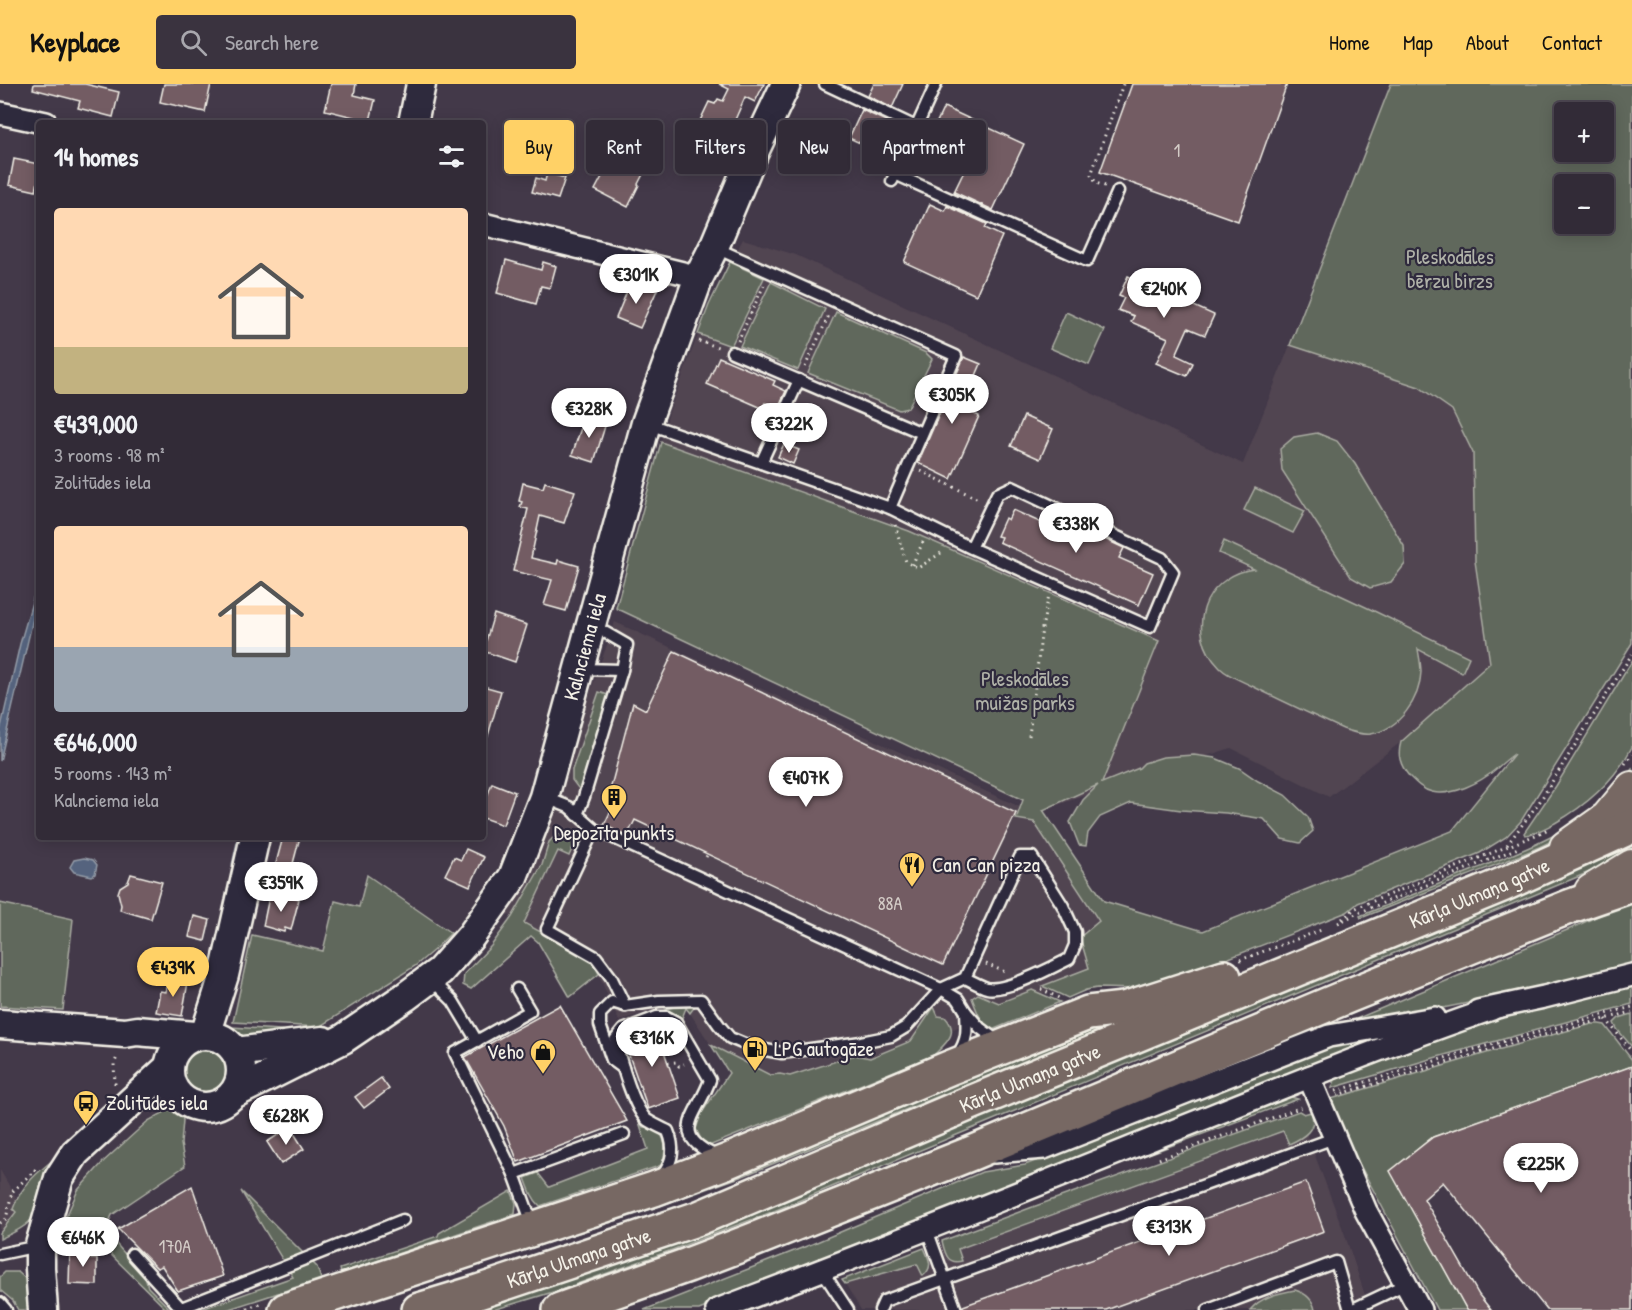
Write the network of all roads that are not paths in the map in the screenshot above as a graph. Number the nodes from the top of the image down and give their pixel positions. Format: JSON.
{"nodes":[{"id":1,"x":422,"y":84,"type":"edge"},
{"id":2,"x":786,"y":84,"type":"edge"},
{"id":3,"x":825,"y":84,"type":"edge"},
{"id":4,"x":936,"y":84,"type":"edge"},
{"id":5,"x":0,"y":113,"type":"edge"},
{"id":6,"x":414,"y":120,"type":"edge"},
{"id":7,"x":899,"y":120,"type":"edge"},
{"id":8,"x":920,"y":120,"type":"edge"},
{"id":9,"x":36,"y":121,"type":"edge"},
{"id":10,"x":895,"y":174,"type":"edge"},
{"id":11,"x":1118,"y":192,"type":"road end"},
{"id":12,"x":486,"y":225,"type":"edge"},
{"id":13,"x":714,"y":247,"type":"junction"},
{"id":14,"x":699,"y":277,"type":"junction"},
{"id":15,"x":732,"y":352,"type":"road end"},
{"id":16,"x":799,"y":380,"type":"junction"},
{"id":17,"x":646,"y":423,"type":"junction"},
{"id":18,"x":922,"y":433,"type":"junction"},
{"id":19,"x":761,"y":463,"type":"junction"},
{"id":20,"x":890,"y":508,"type":"junction"},
{"id":21,"x":970,"y":548,"type":"junction"},
{"id":22,"x":591,"y":624,"type":"junction"},
{"id":23,"x":579,"y":669,"type":"junction"},
{"id":24,"x":622,"y":670,"type":"junction"},
{"id":25,"x":1627,"y":777,"type":"edge"},
{"id":26,"x":544,"y":797,"type":"junction"},
{"id":27,"x":577,"y":815,"type":"junction"},
{"id":28,"x":1632,"y":826,"type":"edge"},
{"id":29,"x":594,"y":830,"type":"junction"},
{"id":30,"x":254,"y":840,"type":"edge"},
{"id":31,"x":1632,"y":866,"type":"edge"},
{"id":32,"x":1502,"y":885,"type":"junction"},
{"id":33,"x":1632,"y":885,"type":"edge"},
{"id":34,"x":1571,"y":906,"type":"junction"},
{"id":35,"x":1312,"y":962,"type":"junction"},
{"id":36,"x":1632,"y":975,"type":"edge"},
{"id":37,"x":431,"y":978,"type":"junction"},
{"id":38,"x":965,"y":978,"type":"junction"},
{"id":39,"x":517,"y":989,"type":"dead end"},
{"id":40,"x":941,"y":989,"type":"junction"},
{"id":41,"x":630,"y":1005,"type":"junction"},
{"id":42,"x":1492,"y":1009,"type":"junction"},
{"id":43,"x":966,"y":1012,"type":"junction"},
{"id":44,"x":667,"y":1017,"type":"junction"},
{"id":45,"x":0,"y":1024,"type":"edge"},
{"id":46,"x":200,"y":1036,"type":"junction"},
{"id":47,"x":343,"y":1039,"type":"junction"},
{"id":48,"x":477,"y":1041,"type":"junction"},
{"id":49,"x":122,"y":1043,"type":"junction"},
{"id":50,"x":1010,"y":1043,"type":"junction"},
{"id":51,"x":236,"y":1052,"type":"junction"},
{"id":52,"x":623,"y":1068,"type":"junction"},
{"id":53,"x":949,"y":1068,"type":"junction"},
{"id":54,"x":171,"y":1075,"type":"junction"},
{"id":55,"x":1309,"y":1077,"type":"junction"},
{"id":56,"x":234,"y":1094,"type":"junction"},
{"id":57,"x":689,"y":1124,"type":"junction"},
{"id":58,"x":669,"y":1131,"type":"junction"},
{"id":59,"x":624,"y":1134,"type":"dead end"},
{"id":60,"x":1334,"y":1138,"type":"junction"},
{"id":61,"x":972,"y":1153,"type":"junction"},
{"id":62,"x":728,"y":1161,"type":"junction"},
{"id":63,"x":514,"y":1174,"type":"junction"},
{"id":64,"x":654,"y":1188,"type":"junction"},
{"id":65,"x":403,"y":1220,"type":"dead end"},
{"id":66,"x":534,"y":1229,"type":"junction"},
{"id":67,"x":929,"y":1229,"type":"junction"},
{"id":68,"x":40,"y":1245,"type":"junction"},
{"id":69,"x":0,"y":1254,"type":"edge"},
{"id":70,"x":132,"y":1254,"type":"dead end"},
{"id":71,"x":688,"y":1265,"type":"junction"},
{"id":72,"x":826,"y":1269,"type":"junction"},
{"id":73,"x":945,"y":1278,"type":"junction"},
{"id":74,"x":1406,"y":1284,"type":"junction"},
{"id":75,"x":0,"y":1304,"type":"edge"},
{"id":76,"x":6,"y":1310,"type":"edge"},
{"id":77,"x":43,"y":1310,"type":"edge"},
{"id":78,"x":286,"y":1310,"type":"edge"},
{"id":79,"x":419,"y":1310,"type":"edge"},
{"id":80,"x":560,"y":1310,"type":"edge"},
{"id":81,"x":611,"y":1310,"type":"edge"},
{"id":82,"x":717,"y":1310,"type":"edge"},
{"id":83,"x":848,"y":1310,"type":"edge"},
{"id":84,"x":880,"y":1310,"type":"edge"},
{"id":85,"x":956,"y":1310,"type":"edge"},
{"id":86,"x":1208,"y":1310,"type":"edge"},
{"id":87,"x":1351,"y":1310,"type":"edge"},
{"id":88,"x":1420,"y":1310,"type":"edge"}],
"edges":[{"from":1,"to":6,"type":"street"},
{"from":2,"to":13,"type":"street","name":"Kalnciema iela"},
{"from":3,"to":7,"type":"lane"},
{"from":4,"to":8,"type":"lane"},
{"from":5,"to":9,"type":"street"},
{"from":10,"to":11,"type":"lane"},
{"from":12,"to":14,"type":"street"},
{"from":13,"to":14,"type":"street","name":"Kalnciema iela"},
{"from":13,"to":18,"type":"lane"},
{"from":14,"to":17,"type":"street","name":"Kalnciema iela"},
{"from":15,"to":16,"type":"lane"},
{"from":16,"to":18,"type":"lane"},
{"from":16,"to":19,"type":"lane"},
{"from":17,"to":19,"type":"lane"},
{"from":17,"to":22,"type":"street","name":"Kalnciema iela"},
{"from":18,"to":20,"type":"lane"},
{"from":19,"to":20,"type":"lane"},
{"from":20,"to":21,"type":"lane"},
{"from":21,"to":21,"type":"lane"},
{"from":22,"to":23,"type":"street","name":"Kalnciema iela"},
{"from":22,"to":24,"type":"lane"},
{"from":23,"to":24,"type":"lane"},
{"from":23,"to":26,"type":"street","name":"Kalnciema iela"},
{"from":24,"to":27,"type":"lane"},
{"from":25,"to":32,"type":"main road"},
{"from":26,"to":27,"type":"lane"},
{"from":26,"to":37,"type":"street","name":"Kalnciema iela"},
{"from":27,"to":29,"type":"lane"},
{"from":28,"to":32,"type":"highway","name":"Kārļa Ulmaņa gatve"},
{"from":29,"to":40,"type":"lane"},
{"from":29,"to":41,"type":"lane"},
{"from":30,"to":46,"type":"street"},
{"from":31,"to":34,"type":"main road"},
{"from":32,"to":35,"type":"highway","name":"Kārļa Ulmaņa gatve"},
{"from":33,"to":34,"type":"highway","name":"Kārļa Ulmaņa gatve"},
{"from":34,"to":61,"type":"highway","name":"Kārļa Ulmaņa gatve"},
{"from":35,"to":50,"type":"highway"},
{"from":35,"to":79,"type":"highway","name":"Kārļa Ulmaņa gatve"},
{"from":36,"to":42,"type":"street"},
{"from":37,"to":47,"type":"street","name":"Kalnciema iela"},
{"from":37,"to":48,"type":"lane"},
{"from":38,"to":38,"type":"lane"},
{"from":38,"to":40,"type":"lane"},
{"from":39,"to":48,"type":"lane"},
{"from":40,"to":41,"type":"lane"},
{"from":40,"to":43,"type":"lane"},
{"from":41,"to":44,"type":"lane"},
{"from":41,"to":52,"type":"lane"},
{"from":42,"to":55,"type":"street"},
{"from":42,"to":61,"type":"street"},
{"from":43,"to":50,"type":"lane"},
{"from":43,"to":53,"type":"lane"},
{"from":44,"to":52,"type":"lane"},
{"from":44,"to":57,"type":"lane"},
{"from":45,"to":49,"type":"street"},
{"from":46,"to":49,"type":"street"},
{"from":46,"to":51,"type":"street"},
{"from":46,"to":54,"type":"street"},
{"from":47,"to":51,"type":"street"},
{"from":47,"to":56,"type":"street","name":"Kalnciema iela"},
{"from":48,"to":63,"type":"lane"},
{"from":49,"to":54,"type":"street"},
{"from":50,"to":53,"type":"highway"},
{"from":51,"to":56,"type":"street"},
{"from":52,"to":58,"type":"lane"},
{"from":53,"to":62,"type":"highway"},
{"from":54,"to":56,"type":"street"},
{"from":54,"to":68,"type":"street"},
{"from":55,"to":60,"type":"street"},
{"from":55,"to":67,"type":"street"},
{"from":57,"to":58,"type":"lane"},
{"from":57,"to":62,"type":"lane"},
{"from":58,"to":64,"type":"lane"},
{"from":59,"to":63,"type":"lane"},
{"from":60,"to":73,"type":"lane"},
{"from":60,"to":74,"type":"street"},
{"from":61,"to":71,"type":"highway","name":"Kārļa Ulmaņa gatve"},
{"from":62,"to":64,"type":"highway"},
{"from":63,"to":66,"type":"lane"},
{"from":64,"to":66,"type":"highway"},
{"from":65,"to":70,"type":"lane"},
{"from":66,"to":78,"type":"highway"},
{"from":67,"to":72,"type":"street"},
{"from":67,"to":73,"type":"lane"},
{"from":68,"to":69,"type":"lane"},
{"from":68,"to":77,"type":"street"},
{"from":71,"to":80,"type":"highway","name":"Kārļa Ulmaņa gatve"},
{"from":71,"to":81,"type":"highway"},
{"from":72,"to":82,"type":"street"},
{"from":72,"to":83,"type":"lane"},
{"from":73,"to":84,"type":"lane"},
{"from":73,"to":85,"type":"lane"},
{"from":74,"to":87,"type":"lane"},
{"from":74,"to":88,"type":"street"},
{"from":75,"to":76,"type":"lane"},
{"from":86,"to":87,"type":"lane"}]}
